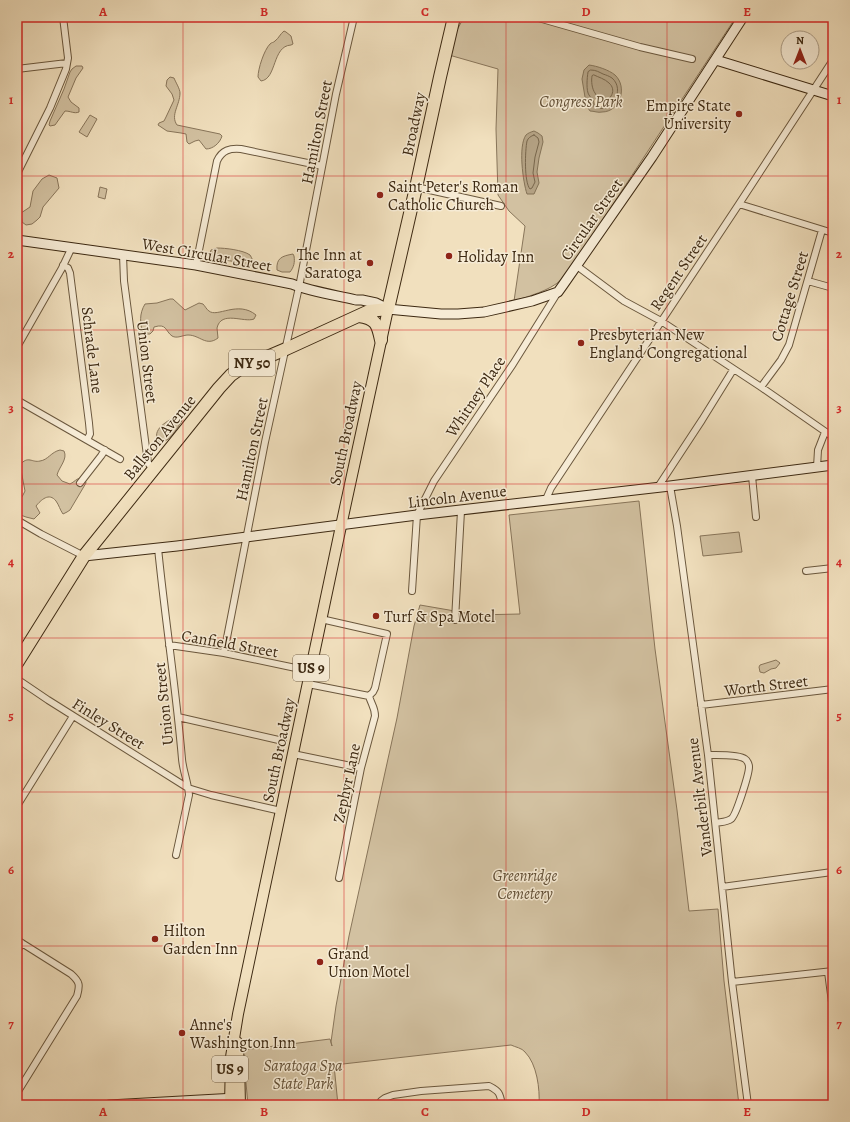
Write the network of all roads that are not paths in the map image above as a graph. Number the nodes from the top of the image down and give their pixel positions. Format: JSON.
{"nodes":[{"id":1,"x":63,"y":17,"type":"edge"},
{"id":2,"x":354,"y":17,"type":"edge"},
{"id":3,"x":454,"y":17,"type":"edge"},
{"id":4,"x":535,"y":17,"type":"edge"},
{"id":5,"x":743,"y":17,"type":"edge"},
{"id":6,"x":692,"y":59,"type":"dead end"},
{"id":7,"x":716,"y":60,"type":"junction"},
{"id":8,"x":833,"y":60,"type":"edge"},
{"id":9,"x":67,"y":63,"type":"junction"},
{"id":10,"x":17,"y":69,"type":"edge"},
{"id":11,"x":814,"y":90,"type":"junction"},
{"id":12,"x":833,"y":96,"type":"edge"},
{"id":13,"x":322,"y":166,"type":"junction"},
{"id":14,"x":17,"y":174,"type":"edge"},
{"id":15,"x":416,"y":187,"type":"junction"},
{"id":16,"x":739,"y":204,"type":"junction"},
{"id":17,"x":500,"y":206,"type":"dead end"},
{"id":18,"x":822,"y":230,"type":"junction"},
{"id":19,"x":833,"y":233,"type":"edge"},
{"id":20,"x":17,"y":240,"type":"edge"},
{"id":21,"x":72,"y":247,"type":"junction"},
{"id":22,"x":123,"y":255,"type":"junction"},
{"id":23,"x":63,"y":265,"type":"junction"},
{"id":24,"x":196,"y":265,"type":"junction"},
{"id":25,"x":577,"y":266,"type":"junction"},
{"id":26,"x":808,"y":280,"type":"junction"},
{"id":27,"x":299,"y":287,"type":"junction"},
{"id":28,"x":833,"y":288,"type":"edge"},
{"id":29,"x":558,"y":292,"type":"junction"},
{"id":30,"x":388,"y":309,"type":"junction"},
{"id":31,"x":359,"y":316,"type":"junction"},
{"id":32,"x":661,"y":322,"type":"junction"},
{"id":33,"x":381,"y":340,"type":"junction"},
{"id":34,"x":17,"y":347,"type":"edge"},
{"id":35,"x":286,"y":349,"type":"junction"},
{"id":36,"x":733,"y":370,"type":"junction"},
{"id":37,"x":761,"y":387,"type":"junction"},
{"id":38,"x":17,"y":400,"type":"edge"},
{"id":39,"x":825,"y":432,"type":"junction"},
{"id":40,"x":833,"y":437,"type":"edge"},
{"id":41,"x":87,"y":440,"type":"junction"},
{"id":42,"x":104,"y":450,"type":"junction"},
{"id":43,"x":120,"y":459,"type":"dead end"},
{"id":44,"x":833,"y":465,"type":"edge"},
{"id":45,"x":817,"y":467,"type":"junction"},
{"id":46,"x":154,"y":470,"type":"junction"},
{"id":47,"x":752,"y":476,"type":"junction"},
{"id":48,"x":80,"y":483,"type":"dead end"},
{"id":49,"x":670,"y":486,"type":"junction"},
{"id":50,"x":658,"y":488,"type":"junction"},
{"id":51,"x":548,"y":500,"type":"junction"},
{"id":52,"x":461,"y":510,"type":"junction"},
{"id":53,"x":417,"y":515,"type":"junction"},
{"id":54,"x":756,"y":517,"type":"dead end"},
{"id":55,"x":17,"y":520,"type":"edge"},
{"id":56,"x":340,"y":526,"type":"junction"},
{"id":57,"x":246,"y":537,"type":"junction"},
{"id":58,"x":158,"y":548,"type":"junction"},
{"id":59,"x":84,"y":556,"type":"junction"},
{"id":60,"x":833,"y":568,"type":"edge"},
{"id":61,"x":806,"y":571,"type":"dead end"},
{"id":62,"x":412,"y":591,"type":"dead end"},
{"id":63,"x":321,"y":619,"type":"junction"},
{"id":64,"x":455,"y":620,"type":"dead end"},
{"id":65,"x":169,"y":645,"type":"junction"},
{"id":66,"x":224,"y":653,"type":"junction"},
{"id":67,"x":17,"y":663,"type":"edge"},
{"id":68,"x":310,"y":671,"type":"junction"},
{"id":69,"x":17,"y":679,"type":"edge"},
{"id":70,"x":308,"y":684,"type":"junction"},
{"id":71,"x":833,"y":689,"type":"edge"},
{"id":72,"x":833,"y":694,"type":"edge"},
{"id":73,"x":368,"y":696,"type":"junction"},
{"id":74,"x":701,"y":705,"type":"junction"},
{"id":75,"x":73,"y":716,"type":"junction"},
{"id":76,"x":178,"y":717,"type":"junction"},
{"id":77,"x":283,"y":741,"type":"dead end"},
{"id":78,"x":293,"y":754,"type":"junction"},
{"id":79,"x":708,"y":756,"type":"junction"},
{"id":80,"x":361,"y":768,"type":"junction"},
{"id":81,"x":188,"y":788,"type":"junction"},
{"id":82,"x":17,"y":806,"type":"edge"},
{"id":83,"x":281,"y":811,"type":"junction"},
{"id":84,"x":716,"y":823,"type":"junction"},
{"id":85,"x":176,"y":855,"type":"dead end"},
{"id":86,"x":832,"y":872,"type":"edge"},
{"id":87,"x":339,"y":878,"type":"dead end"},
{"id":88,"x":722,"y":887,"type":"junction"},
{"id":89,"x":19,"y":941,"type":"edge"},
{"id":90,"x":17,"y":951,"type":"edge"},
{"id":91,"x":831,"y":972,"type":"edge"},
{"id":92,"x":732,"y":982,"type":"junction"},
{"id":93,"x":833,"y":1010,"type":"edge"},
{"id":94,"x":17,"y":1093,"type":"edge"},
{"id":95,"x":235,"y":1102,"type":"edge"},
{"id":96,"x":109,"y":1105,"type":"edge"},
{"id":97,"x":380,"y":1105,"type":"edge"},
{"id":98,"x":502,"y":1105,"type":"edge"},
{"id":99,"x":748,"y":1105,"type":"edge"}],
"edges":[{"from":1,"to":9,"type":"street"},
{"from":2,"to":13,"type":"street","name":"Hamilton Street"},
{"from":3,"to":15,"type":"highway","name":"Broadway","number":"US 9"},
{"from":4,"to":6,"type":"street"},
{"from":5,"to":7,"type":"street","name":"Circular Street"},
{"from":7,"to":11,"type":"street"},
{"from":7,"to":25,"type":"street","name":"Circular Street"},
{"from":8,"to":11,"type":"street","name":"Regent Street"},
{"from":9,"to":10,"type":"street"},
{"from":9,"to":14,"type":"street"},
{"from":11,"to":12,"type":"street"},
{"from":11,"to":16,"type":"street","name":"Regent Street"},
{"from":13,"to":24,"type":"street"},
{"from":13,"to":27,"type":"street","name":"Hamilton Street"},
{"from":15,"to":17,"type":"street"},
{"from":15,"to":30,"type":"highway","name":"Broadway","number":"US 9"},
{"from":16,"to":18,"type":"street"},
{"from":16,"to":32,"type":"street","name":"Regent Street"},
{"from":18,"to":19,"type":"street"},
{"from":18,"to":26,"type":"street","name":"Cottage Street"},
{"from":20,"to":21,"type":"street","name":"West Circular Street"},
{"from":21,"to":22,"type":"street","name":"West Circular Street"},
{"from":21,"to":23,"type":"street"},
{"from":22,"to":24,"type":"street","name":"West Circular Street"},
{"from":22,"to":46,"type":"street","name":"Union Street"},
{"from":23,"to":34,"type":"street"},
{"from":23,"to":41,"type":"street","name":"Schrade Lane"},
{"from":24,"to":27,"type":"street","name":"West Circular Street"},
{"from":25,"to":29,"type":"street","name":"Circular Street"},
{"from":25,"to":32,"type":"street"},
{"from":26,"to":28,"type":"street"},
{"from":26,"to":37,"type":"street","name":"Cottage Street"},
{"from":27,"to":30,"type":"street","name":"West Circular Street"},
{"from":27,"to":35,"type":"street","name":"Hamilton Street"},
{"from":29,"to":30,"type":"street"},
{"from":29,"to":53,"type":"street","name":"Whitney Place"},
{"from":30,"to":31,"type":"highway","name":"Ballston Avenue","number":"NY 50"},
{"from":30,"to":33,"type":"main road","name":"South Broadway","number":"US 9"},
{"from":31,"to":33,"type":"highway"},
{"from":31,"to":35,"type":"highway","name":"Ballston Avenue","number":"NY 50"},
{"from":32,"to":36,"type":"street"},
{"from":32,"to":51,"type":"street","name":"Regent Street"},
{"from":33,"to":56,"type":"main road","name":"South Broadway","number":"US 9"},
{"from":35,"to":46,"type":"highway","name":"Ballston Avenue","number":"NY 50"},
{"from":35,"to":57,"type":"street","name":"Hamilton Street"},
{"from":36,"to":37,"type":"street"},
{"from":36,"to":50,"type":"street"},
{"from":37,"to":39,"type":"street"},
{"from":38,"to":41,"type":"street"},
{"from":39,"to":40,"type":"street"},
{"from":39,"to":45,"type":"street"},
{"from":41,"to":42,"type":"street"},
{"from":42,"to":43,"type":"street"},
{"from":42,"to":48,"type":"street"},
{"from":44,"to":45,"type":"street","name":"Lincoln Avenue"},
{"from":45,"to":47,"type":"street","name":"Lincoln Avenue"},
{"from":46,"to":59,"type":"highway","name":"Ballston Avenue","number":"NY 50"},
{"from":47,"to":49,"type":"street","name":"Lincoln Avenue"},
{"from":47,"to":54,"type":"street"},
{"from":49,"to":50,"type":"street","name":"Lincoln Avenue"},
{"from":49,"to":74,"type":"street","name":"Vanderbilt Avenue"},
{"from":50,"to":51,"type":"street","name":"Lincoln Avenue"},
{"from":51,"to":52,"type":"street","name":"Lincoln Avenue"},
{"from":52,"to":53,"type":"street","name":"Lincoln Avenue"},
{"from":52,"to":64,"type":"street"},
{"from":53,"to":56,"type":"street","name":"Lincoln Avenue"},
{"from":53,"to":62,"type":"street"},
{"from":55,"to":59,"type":"street"},
{"from":56,"to":57,"type":"street","name":"Lincoln Avenue"},
{"from":56,"to":63,"type":"main road","name":"South Broadway","number":"US 9"},
{"from":57,"to":58,"type":"street","name":"Lincoln Avenue"},
{"from":57,"to":66,"type":"street","name":"Hamilton Street"},
{"from":58,"to":59,"type":"street","name":"Lincoln Avenue"},
{"from":58,"to":65,"type":"street","name":"Union Street"},
{"from":59,"to":67,"type":"highway","name":"Ballston Avenue","number":"NY 50"},
{"from":60,"to":61,"type":"street"},
{"from":63,"to":68,"type":"main road","name":"South Broadway","number":"US 9"},
{"from":63,"to":73,"type":"street"},
{"from":65,"to":66,"type":"street","name":"Canfield Street"},
{"from":65,"to":76,"type":"street","name":"Union Street"},
{"from":66,"to":68,"type":"street","name":"Canfield Street"},
{"from":68,"to":70,"type":"main road","name":"South Broadway","number":"US 9"},
{"from":69,"to":75,"type":"street","name":"Finley Street"},
{"from":70,"to":73,"type":"street"},
{"from":70,"to":78,"type":"main road","name":"South Broadway","number":"US 9"},
{"from":71,"to":72,"type":"street"},
{"from":71,"to":74,"type":"street","name":"Worth Street"},
{"from":73,"to":80,"type":"street","name":"Zephyr Lane"},
{"from":74,"to":79,"type":"street","name":"Vanderbilt Avenue"},
{"from":75,"to":81,"type":"street","name":"Finley Street"},
{"from":75,"to":82,"type":"street"},
{"from":76,"to":77,"type":"street"},
{"from":76,"to":81,"type":"street","name":"Union Street"},
{"from":78,"to":80,"type":"street"},
{"from":78,"to":83,"type":"main road","name":"South Broadway","number":"US 9"},
{"from":79,"to":84,"type":"street","name":"Vanderbilt Avenue"},
{"from":79,"to":84,"type":"street"},
{"from":80,"to":87,"type":"street","name":"Zephyr Lane"},
{"from":81,"to":83,"type":"street","name":"Finley Street"},
{"from":81,"to":85,"type":"street","name":"Union Street"},
{"from":83,"to":95,"type":"main road","name":"South Broadway","number":"US 9"},
{"from":84,"to":88,"type":"street","name":"Vanderbilt Avenue"},
{"from":86,"to":88,"type":"street"},
{"from":88,"to":92,"type":"street","name":"Vanderbilt Avenue"},
{"from":89,"to":90,"type":"street"},
{"from":89,"to":94,"type":"street"},
{"from":91,"to":92,"type":"street"},
{"from":91,"to":93,"type":"street"},
{"from":92,"to":99,"type":"street","name":"Vanderbilt Avenue"},
{"from":95,"to":96,"type":"street"},
{"from":97,"to":98,"type":"street"}]}
